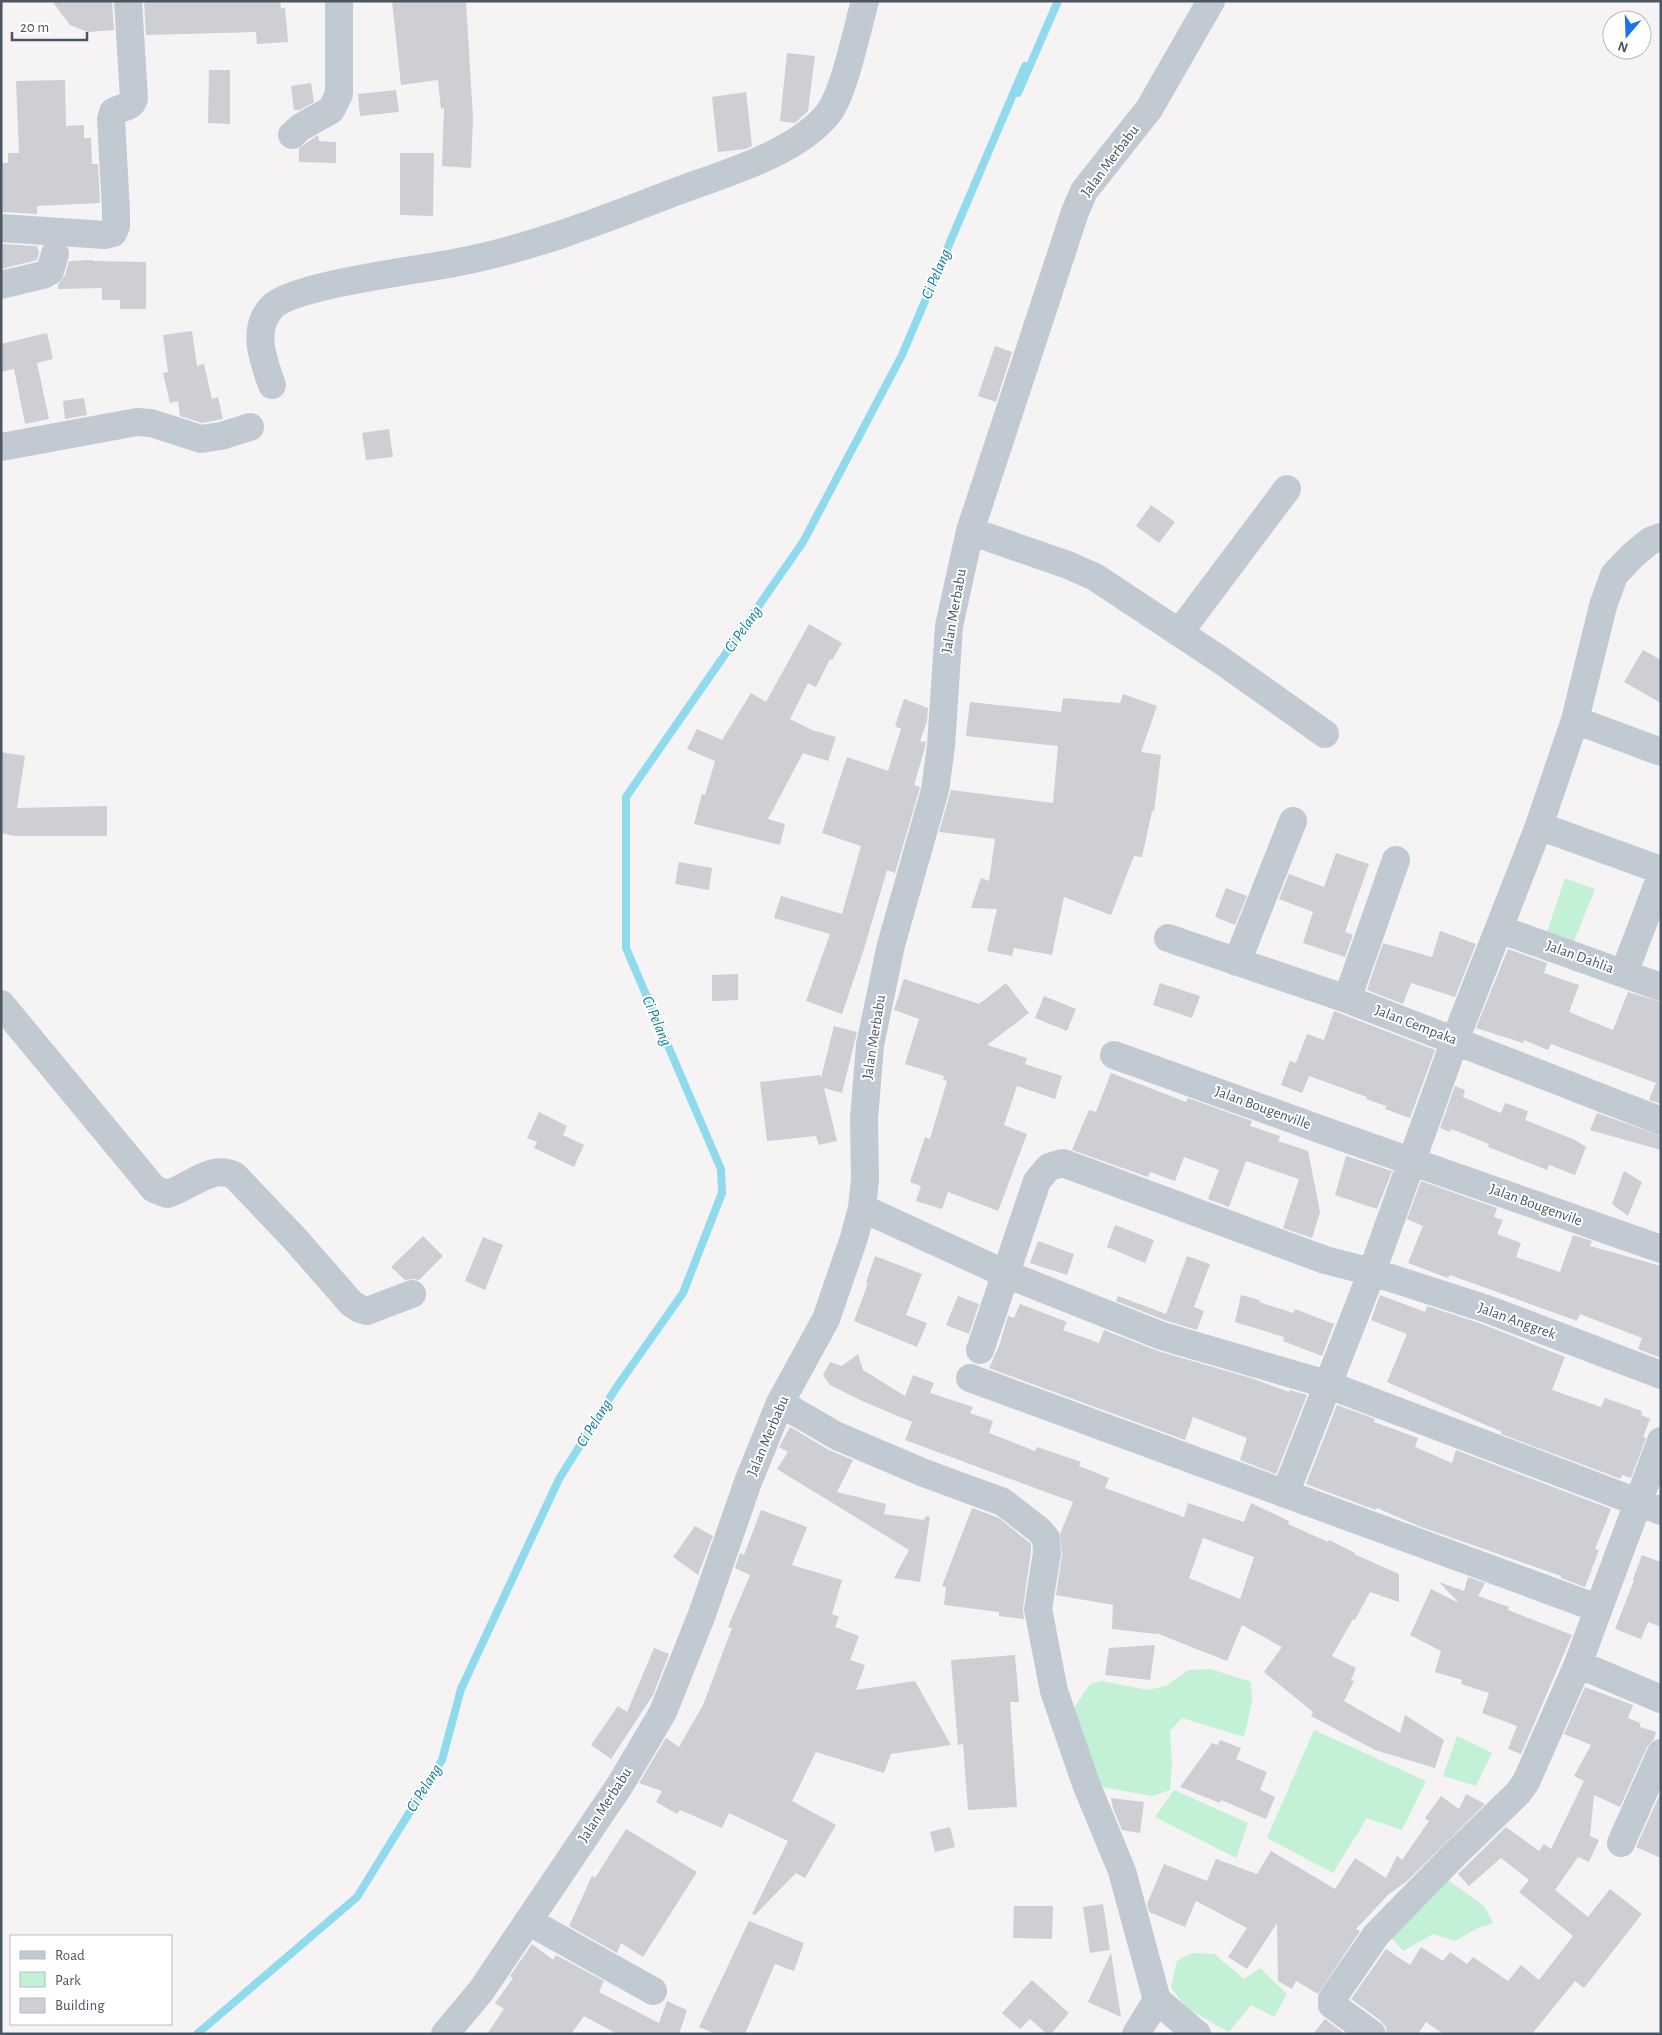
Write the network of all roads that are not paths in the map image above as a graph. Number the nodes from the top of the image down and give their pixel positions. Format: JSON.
{"nodes":[{"id":1,"x":128,"y":1,"type":"edge"},
{"id":2,"x":339,"y":1,"type":"edge"},
{"id":3,"x":866,"y":1,"type":"edge"},
{"id":4,"x":1211,"y":1,"type":"edge"},
{"id":5,"x":292,"y":135,"type":"dead end"},
{"id":6,"x":1,"y":228,"type":"edge"},
{"id":7,"x":56,"y":254,"type":"dead end"},
{"id":8,"x":1,"y":285,"type":"edge"},
{"id":9,"x":272,"y":386,"type":"dead end"},
{"id":10,"x":250,"y":427,"type":"dead end"},
{"id":11,"x":1,"y":447,"type":"edge"},
{"id":12,"x":1287,"y":489,"type":"dead end"},
{"id":13,"x":970,"y":531,"type":"junction"},
{"id":14,"x":1661,"y":537,"type":"edge"},
{"id":15,"x":1180,"y":633,"type":"junction"},
{"id":16,"x":1575,"y":720,"type":"junction"},
{"id":17,"x":1325,"y":734,"type":"dead end"},
{"id":18,"x":1661,"y":752,"type":"edge"},
{"id":19,"x":1293,"y":821,"type":"dead end"},
{"id":20,"x":1539,"y":826,"type":"junction"},
{"id":21,"x":1396,"y":860,"type":"dead end"},
{"id":22,"x":1661,"y":870,"type":"edge"},
{"id":23,"x":1661,"y":876,"type":"edge"},
{"id":24,"x":1500,"y":929,"type":"junction"},
{"id":25,"x":1168,"y":938,"type":"dead end"},
{"id":26,"x":1237,"y":962,"type":"junction"},
{"id":27,"x":1624,"y":973,"type":"junction"},
{"id":28,"x":1661,"y":987,"type":"edge"},
{"id":29,"x":1347,"y":999,"type":"junction"},
{"id":30,"x":6,"y":1018,"type":"edge"},
{"id":31,"x":1455,"y":1040,"type":"junction"},
{"id":32,"x":1114,"y":1054,"type":"dead end"},
{"id":33,"x":1661,"y":1121,"type":"edge"},
{"id":34,"x":1412,"y":1160,"type":"junction"},
{"id":35,"x":862,"y":1208,"type":"junction"},
{"id":36,"x":1661,"y":1249,"type":"edge"},
{"id":37,"x":1372,"y":1272,"type":"junction"},
{"id":38,"x":1006,"y":1274,"type":"junction"},
{"id":39,"x":412,"y":1294,"type":"dead end"},
{"id":40,"x":980,"y":1350,"type":"dead end"},
{"id":41,"x":1661,"y":1375,"type":"edge"},
{"id":42,"x":970,"y":1378,"type":"dead end"},
{"id":43,"x":1326,"y":1384,"type":"junction"},
{"id":44,"x":780,"y":1403,"type":"junction"},
{"id":45,"x":1661,"y":1441,"type":"edge"},
{"id":46,"x":1285,"y":1494,"type":"junction"},
{"id":47,"x":1650,"y":1506,"type":"edge"},
{"id":48,"x":1598,"y":1608,"type":"junction"},
{"id":49,"x":1578,"y":1664,"type":"junction"},
{"id":50,"x":1661,"y":1699,"type":"edge"},
{"id":51,"x":1661,"y":1753,"type":"edge"},
{"id":52,"x":1621,"y":1843,"type":"dead end"},
{"id":53,"x":528,"y":1921,"type":"junction"},
{"id":54,"x":653,"y":1992,"type":"dead end"},
{"id":55,"x":1157,"y":2000,"type":"junction"},
{"id":56,"x":445,"y":2034,"type":"edge"},
{"id":57,"x":1136,"y":2034,"type":"edge"},
{"id":58,"x":1197,"y":2034,"type":"edge"},
{"id":59,"x":1372,"y":2034,"type":"edge"}],
"edges":[{"from":1,"to":6,"type":"street"},
{"from":2,"to":5,"type":"street"},
{"from":3,"to":9,"type":"street"},
{"from":4,"to":13,"type":"street","name":"Jalan Merbabu"},
{"from":7,"to":8,"type":"street"},
{"from":10,"to":11,"type":"street"},
{"from":12,"to":15,"type":"street"},
{"from":13,"to":15,"type":"street"},
{"from":13,"to":35,"type":"street","name":"Jalan Merbabu"},
{"from":14,"to":16,"type":"street"},
{"from":15,"to":17,"type":"street"},
{"from":16,"to":18,"type":"street"},
{"from":16,"to":20,"type":"street"},
{"from":19,"to":26,"type":"street"},
{"from":20,"to":22,"type":"street"},
{"from":20,"to":24,"type":"street"},
{"from":21,"to":29,"type":"street"},
{"from":23,"to":27,"type":"street"},
{"from":24,"to":27,"type":"street","name":"Jalan Dahlia"},
{"from":24,"to":31,"type":"street"},
{"from":25,"to":26,"type":"street","name":"Jalan Cempaka"},
{"from":26,"to":29,"type":"street","name":"Jalan Cempaka"},
{"from":27,"to":28,"type":"street","name":"Jalan Dahlia"},
{"from":29,"to":31,"type":"street","name":"Jalan Cempaka"},
{"from":30,"to":39,"type":"street"},
{"from":31,"to":33,"type":"street","name":"Jalan Cempaka"},
{"from":31,"to":34,"type":"street"},
{"from":32,"to":34,"type":"street","name":"Jalan Bougenville"},
{"from":34,"to":36,"type":"street","name":"Jalan Bougenvile"},
{"from":34,"to":37,"type":"street"},
{"from":35,"to":38,"type":"street"},
{"from":35,"to":44,"type":"street","name":"Jalan Merbabu"},
{"from":37,"to":38,"type":"street","name":"Jalan Anggrek"},
{"from":37,"to":41,"type":"street","name":"Jalan Anggrek"},
{"from":37,"to":43,"type":"street"},
{"from":38,"to":40,"type":"street","name":"Jalan Anggrek"},
{"from":38,"to":43,"type":"street"},
{"from":42,"to":46,"type":"street"},
{"from":43,"to":46,"type":"street"},
{"from":43,"to":47,"type":"street"},
{"from":44,"to":53,"type":"street","name":"Jalan Merbabu"},
{"from":44,"to":55,"type":"street"},
{"from":45,"to":47,"type":"street"},
{"from":46,"to":48,"type":"street"},
{"from":47,"to":48,"type":"street"},
{"from":48,"to":49,"type":"street"},
{"from":49,"to":50,"type":"street"},
{"from":49,"to":59,"type":"street"},
{"from":51,"to":52,"type":"street"},
{"from":53,"to":54,"type":"street"},
{"from":53,"to":56,"type":"street","name":"Jalan Merbabu"},
{"from":55,"to":57,"type":"street"},
{"from":55,"to":58,"type":"street"}]}
